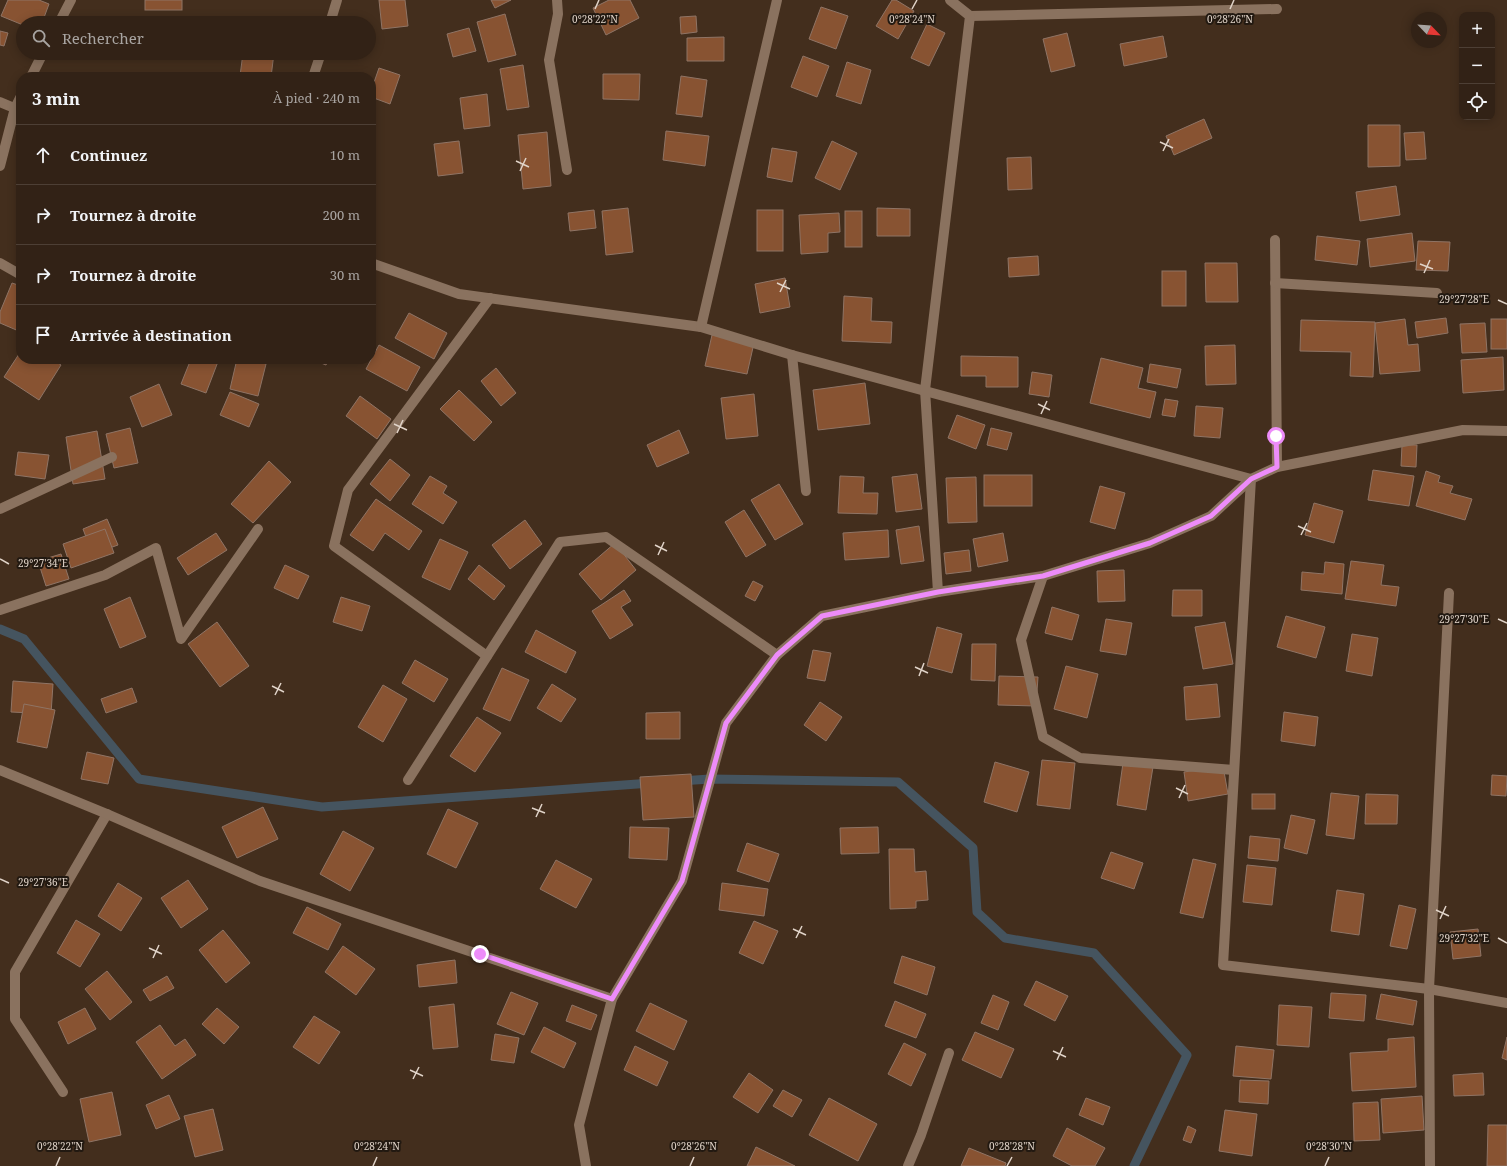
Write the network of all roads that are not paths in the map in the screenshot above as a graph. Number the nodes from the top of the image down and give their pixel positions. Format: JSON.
{"nodes":[{"id":1,"x":71,"y":0,"type":"edge"},
{"id":2,"x":337,"y":0,"type":"edge"},
{"id":3,"x":557,"y":0,"type":"edge"},
{"id":4,"x":777,"y":0,"type":"edge"},
{"id":5,"x":950,"y":0,"type":"edge"},
{"id":6,"x":1277,"y":9,"type":"dead end"},
{"id":7,"x":63,"y":16,"type":"edge"},
{"id":8,"x":332,"y":16,"type":"edge"},
{"id":9,"x":970,"y":16,"type":"junction"},
{"id":10,"x":40,"y":60,"type":"edge"},
{"id":11,"x":319,"y":60,"type":"edge"},
{"id":12,"x":34,"y":72,"type":"edge"},
{"id":13,"x":315,"y":72,"type":"edge"},
{"id":14,"x":0,"y":102,"type":"edge"},
{"id":15,"x":16,"y":108,"type":"edge"},
{"id":16,"x":16,"y":115,"type":"edge"},
{"id":17,"x":0,"y":166,"type":"edge"},
{"id":18,"x":568,"y":170,"type":"dead end"},
{"id":19,"x":1275,"y":240,"type":"dead end"},
{"id":20,"x":0,"y":263,"type":"edge"},
{"id":21,"x":376,"y":265,"type":"edge"},
{"id":22,"x":16,"y":272,"type":"edge"},
{"id":23,"x":1275,"y":283,"type":"junction"},
{"id":24,"x":1437,"y":292,"type":"dead end"},
{"id":25,"x":490,"y":298,"type":"junction"},
{"id":26,"x":701,"y":327,"type":"junction"},
{"id":27,"x":792,"y":354,"type":"junction"},
{"id":28,"x":925,"y":390,"type":"junction"},
{"id":29,"x":1507,"y":432,"type":"edge"},
{"id":30,"x":112,"y":457,"type":"dead end"},
{"id":31,"x":1277,"y":467,"type":"junction"},
{"id":32,"x":1251,"y":479,"type":"junction"},
{"id":33,"x":806,"y":491,"type":"dead end"},
{"id":34,"x":0,"y":509,"type":"edge"},
{"id":35,"x":258,"y":529,"type":"dead end"},
{"id":36,"x":1043,"y":576,"type":"junction"},
{"id":37,"x":938,"y":592,"type":"junction"},
{"id":38,"x":1449,"y":593,"type":"dead end"},
{"id":39,"x":0,"y":610,"type":"edge"},
{"id":40,"x":777,"y":655,"type":"junction"},
{"id":41,"x":487,"y":656,"type":"junction"},
{"id":42,"x":0,"y":770,"type":"edge"},
{"id":43,"x":1234,"y":770,"type":"junction"},
{"id":44,"x":408,"y":780,"type":"dead end"},
{"id":45,"x":107,"y":814,"type":"junction"},
{"id":46,"x":1429,"y":989,"type":"junction"},
{"id":47,"x":612,"y":999,"type":"junction"},
{"id":48,"x":1507,"y":1003,"type":"edge"},
{"id":49,"x":949,"y":1053,"type":"dead end"},
{"id":50,"x":64,"y":1092,"type":"dead end"},
{"id":51,"x":586,"y":1166,"type":"edge"},
{"id":52,"x":908,"y":1166,"type":"edge"},
{"id":53,"x":1430,"y":1166,"type":"edge"}],
"edges":[{"from":1,"to":7,"type":"street"},
{"from":2,"to":8,"type":"street"},
{"from":3,"to":18,"type":"street"},
{"from":4,"to":26,"type":"street"},
{"from":5,"to":9,"type":"street"},
{"from":6,"to":9,"type":"street"},
{"from":9,"to":28,"type":"street"},
{"from":10,"to":12,"type":"street"},
{"from":11,"to":13,"type":"street"},
{"from":14,"to":15,"type":"street"},
{"from":16,"to":17,"type":"street"},
{"from":19,"to":23,"type":"street"},
{"from":20,"to":22,"type":"street"},
{"from":21,"to":25,"type":"street"},
{"from":23,"to":24,"type":"street"},
{"from":23,"to":31,"type":"street"},
{"from":25,"to":26,"type":"street"},
{"from":25,"to":41,"type":"street"},
{"from":26,"to":27,"type":"street"},
{"from":27,"to":28,"type":"street"},
{"from":27,"to":33,"type":"street"},
{"from":28,"to":32,"type":"street"},
{"from":28,"to":37,"type":"street"},
{"from":29,"to":31,"type":"street"},
{"from":30,"to":34,"type":"street"},
{"from":31,"to":32,"type":"street"},
{"from":32,"to":36,"type":"street"},
{"from":32,"to":43,"type":"street"},
{"from":35,"to":39,"type":"street"},
{"from":36,"to":37,"type":"street"},
{"from":36,"to":43,"type":"street"},
{"from":37,"to":40,"type":"street"},
{"from":38,"to":46,"type":"street"},
{"from":40,"to":41,"type":"street"},
{"from":40,"to":47,"type":"street"},
{"from":41,"to":44,"type":"street"},
{"from":42,"to":45,"type":"street"},
{"from":43,"to":46,"type":"street"},
{"from":45,"to":47,"type":"street"},
{"from":45,"to":50,"type":"street"},
{"from":46,"to":48,"type":"street"},
{"from":46,"to":53,"type":"street"},
{"from":47,"to":51,"type":"street"},
{"from":49,"to":52,"type":"street"}]}
